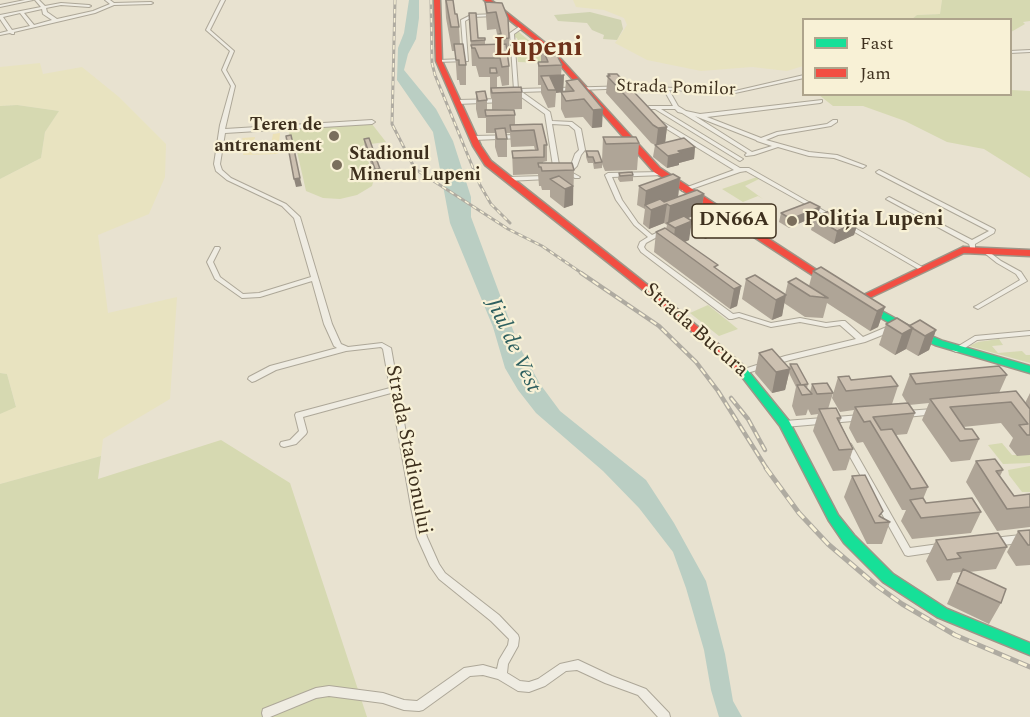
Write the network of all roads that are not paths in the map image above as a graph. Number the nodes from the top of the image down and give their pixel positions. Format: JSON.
{"nodes":[{"id":1,"x":31,"y":0,"type":"edge"},
{"id":2,"x":37,"y":0,"type":"edge"},
{"id":3,"x":84,"y":0,"type":"edge"},
{"id":4,"x":107,"y":0,"type":"edge"},
{"id":5,"x":223,"y":0,"type":"edge"},
{"id":6,"x":436,"y":0,"type":"edge"},
{"id":7,"x":487,"y":0,"type":"edge"},
{"id":8,"x":15,"y":1,"type":"edge"},
{"id":9,"x":151,"y":1,"type":"edge"},
{"id":10,"x":63,"y":2,"type":"edge"},
{"id":11,"x":129,"y":2,"type":"edge"},
{"id":12,"x":113,"y":4,"type":"junction"},
{"id":13,"x":89,"y":6,"type":"junction"},
{"id":14,"x":44,"y":7,"type":"junction"},
{"id":15,"x":0,"y":8,"type":"edge"},
{"id":16,"x":22,"y":11,"type":"junction"},
{"id":17,"x":97,"y":11,"type":"junction"},
{"id":18,"x":506,"y":14,"type":"junction"},
{"id":19,"x":4,"y":15,"type":"junction"},
{"id":20,"x":77,"y":16,"type":"junction"},
{"id":21,"x":56,"y":21,"type":"junction"},
{"id":22,"x":33,"y":27,"type":"junction"},
{"id":23,"x":522,"y":27,"type":"junction"},
{"id":24,"x":12,"y":33,"type":"junction"},
{"id":25,"x":0,"y":34,"type":"edge"},
{"id":26,"x":1030,"y":51,"type":"edge"},
{"id":27,"x":1012,"y":52,"type":"edge"},
{"id":28,"x":514,"y":59,"type":"junction"},
{"id":29,"x":466,"y":60,"type":"junction"},
{"id":30,"x":474,"y":60,"type":"edge"},
{"id":31,"x":504,"y":60,"type":"edge"},
{"id":32,"x":439,"y":61,"type":"junction"},
{"id":33,"x":802,"y":76,"type":"edge"},
{"id":34,"x":582,"y":87,"type":"junction"},
{"id":35,"x":665,"y":88,"type":"junction"},
{"id":36,"x":516,"y":90,"type":"junction"},
{"id":37,"x":519,"y":101,"type":"edge"},
{"id":38,"x":529,"y":101,"type":"junction"},
{"id":39,"x":820,"y":101,"type":"dead end"},
{"id":40,"x":458,"y":102,"type":"junction"},
{"id":41,"x":678,"y":109,"type":"junction"},
{"id":42,"x":700,"y":116,"type":"junction"},
{"id":43,"x":835,"y":121,"type":"dead end"},
{"id":44,"x":372,"y":122,"type":"dead end"},
{"id":45,"x":550,"y":122,"type":"junction"},
{"id":46,"x":657,"y":122,"type":"edge"},
{"id":47,"x":223,"y":131,"type":"junction"},
{"id":48,"x":530,"y":136,"type":"edge"},
{"id":49,"x":541,"y":136,"type":"edge"},
{"id":50,"x":552,"y":136,"type":"junction"},
{"id":51,"x":474,"y":138,"type":"junction"},
{"id":52,"x":759,"y":140,"type":"junction"},
{"id":53,"x":778,"y":146,"type":"junction"},
{"id":54,"x":752,"y":154,"type":"junction"},
{"id":55,"x":740,"y":159,"type":"junction"},
{"id":56,"x":730,"y":165,"type":"junction"},
{"id":57,"x":863,"y":166,"type":"dead end"},
{"id":58,"x":740,"y":169,"type":"junction"},
{"id":59,"x":879,"y":172,"type":"dead end"},
{"id":60,"x":662,"y":174,"type":"junction"},
{"id":61,"x":555,"y":177,"type":"edge"},
{"id":62,"x":507,"y":178,"type":"junction"},
{"id":63,"x":684,"y":190,"type":"junction"},
{"id":64,"x":889,"y":199,"type":"dead end"},
{"id":65,"x":718,"y":211,"type":"junction"},
{"id":66,"x":651,"y":237,"type":"junction"},
{"id":67,"x":976,"y":247,"type":"junction"},
{"id":68,"x":217,"y":248,"type":"dead end"},
{"id":69,"x":1030,"y":253,"type":"edge"},
{"id":70,"x":922,"y":269,"type":"junction"},
{"id":71,"x":315,"y":278,"type":"junction"},
{"id":72,"x":849,"y":294,"type":"junction"},
{"id":73,"x":978,"y":307,"type":"dead end"},
{"id":74,"x":898,"y":324,"type":"junction"},
{"id":75,"x":1030,"y":333,"type":"edge"},
{"id":76,"x":862,"y":340,"type":"junction"},
{"id":77,"x":343,"y":349,"type":"junction"},
{"id":78,"x":956,"y":350,"type":"junction"},
{"id":79,"x":1030,"y":370,"type":"edge"},
{"id":80,"x":744,"y":372,"type":"junction"},
{"id":81,"x":252,"y":379,"type":"dead end"},
{"id":82,"x":394,"y":390,"type":"junction"},
{"id":83,"x":938,"y":411,"type":"edge"},
{"id":84,"x":894,"y":415,"type":"edge"},
{"id":85,"x":870,"y":417,"type":"edge"},
{"id":86,"x":835,"y":420,"type":"junction"},
{"id":87,"x":785,"y":424,"type":"junction"},
{"id":88,"x":840,"y":430,"type":"edge"},
{"id":89,"x":845,"y":440,"type":"edge"},
{"id":90,"x":284,"y":444,"type":"dead end"},
{"id":91,"x":1030,"y":538,"type":"edge"},
{"id":92,"x":986,"y":543,"type":"edge"},
{"id":93,"x":952,"y":547,"type":"edge"},
{"id":94,"x":1030,"y":649,"type":"edge"},
{"id":95,"x":501,"y":675,"type":"junction"},
{"id":96,"x":267,"y":713,"type":"dead end"},
{"id":97,"x":665,"y":717,"type":"edge"}],
"edges":[{"from":1,"to":8,"type":"street"},
{"from":2,"to":14,"type":"street"},
{"from":3,"to":13,"type":"street"},
{"from":4,"to":12,"type":"street"},
{"from":5,"to":47,"type":"street"},
{"from":6,"to":32,"type":"main road","name":"Strada Bucura"},
{"from":7,"to":18,"type":"main road","number":"DN66A"},
{"from":8,"to":15,"type":"street"},
{"from":8,"to":16,"type":"street"},
{"from":9,"to":11,"type":"street"},
{"from":10,"to":13,"type":"street"},
{"from":10,"to":14,"type":"street"},
{"from":10,"to":20,"type":"street"},
{"from":11,"to":12,"type":"street"},
{"from":12,"to":17,"type":"street"},
{"from":13,"to":17,"type":"street"},
{"from":14,"to":16,"type":"street"},
{"from":14,"to":21,"type":"street"},
{"from":15,"to":19,"type":"street"},
{"from":16,"to":19,"type":"street"},
{"from":16,"to":22,"type":"street"},
{"from":17,"to":20,"type":"street"},
{"from":18,"to":23,"type":"main road","number":"DN66A"},
{"from":18,"to":29,"type":"street"},
{"from":19,"to":24,"type":"street"},
{"from":20,"to":21,"type":"street"},
{"from":21,"to":22,"type":"street"},
{"from":22,"to":24,"type":"street"},
{"from":23,"to":28,"type":"street"},
{"from":23,"to":34,"type":"main road","number":"DN66A"},
{"from":24,"to":25,"type":"street"},
{"from":26,"to":27,"type":"street"},
{"from":28,"to":31,"type":"street"},
{"from":28,"to":36,"type":"street"},
{"from":29,"to":30,"type":"street"},
{"from":29,"to":32,"type":"street"},
{"from":32,"to":40,"type":"main road","name":"Strada Bucura"},
{"from":33,"to":35,"type":"street","name":"Strada Pomilor"},
{"from":34,"to":35,"type":"street","name":"Strada Pomilor"},
{"from":34,"to":36,"type":"street","name":"Strada Pomilor"},
{"from":34,"to":60,"type":"main road","number":"DN66A"},
{"from":35,"to":41,"type":"street"},
{"from":36,"to":38,"type":"street"},
{"from":36,"to":40,"type":"street"},
{"from":37,"to":38,"type":"street"},
{"from":38,"to":45,"type":"street"},
{"from":39,"to":42,"type":"street"},
{"from":40,"to":51,"type":"main road","name":"Strada Bucura"},
{"from":41,"to":42,"type":"street"},
{"from":41,"to":54,"type":"street"},
{"from":41,"to":55,"type":"street"},
{"from":42,"to":52,"type":"street"},
{"from":43,"to":52,"type":"street"},
{"from":44,"to":47,"type":"street"},
{"from":45,"to":50,"type":"street"},
{"from":45,"to":50,"type":"street"},
{"from":46,"to":56,"type":"street"},
{"from":47,"to":71,"type":"street"},
{"from":48,"to":51,"type":"street"},
{"from":49,"to":50,"type":"street"},
{"from":51,"to":62,"type":"main road","name":"Strada Bucura"},
{"from":52,"to":53,"type":"street"},
{"from":53,"to":54,"type":"street"},
{"from":53,"to":57,"type":"street"},
{"from":54,"to":55,"type":"street"},
{"from":55,"to":56,"type":"street"},
{"from":56,"to":58,"type":"street"},
{"from":58,"to":63,"type":"street"},
{"from":58,"to":70,"type":"street"},
{"from":59,"to":67,"type":"street"},
{"from":60,"to":63,"type":"main road","number":"DN66A"},
{"from":60,"to":66,"type":"street"},
{"from":61,"to":62,"type":"street"},
{"from":62,"to":80,"type":"main road","name":"Strada Bucura"},
{"from":63,"to":65,"type":"main road","number":"DN66A"},
{"from":64,"to":67,"type":"street"},
{"from":65,"to":66,"type":"street"},
{"from":65,"to":72,"type":"main road","number":"DN66A"},
{"from":66,"to":76,"type":"street"},
{"from":67,"to":69,"type":"main road"},
{"from":67,"to":70,"type":"main road"},
{"from":67,"to":73,"type":"street"},
{"from":68,"to":71,"type":"street"},
{"from":70,"to":72,"type":"main road"},
{"from":71,"to":77,"type":"street"},
{"from":72,"to":74,"type":"main road","number":"DN66A"},
{"from":74,"to":76,"type":"street"},
{"from":74,"to":78,"type":"main road","number":"DN66A"},
{"from":75,"to":78,"type":"street"},
{"from":76,"to":80,"type":"street"},
{"from":77,"to":81,"type":"street"},
{"from":77,"to":82,"type":"street","name":"Strada Stadionului"},
{"from":78,"to":79,"type":"main road","number":"DN66A"},
{"from":80,"to":87,"type":"main road","name":"Strada Bucura"},
{"from":82,"to":90,"type":"street"},
{"from":82,"to":95,"type":"street","name":"Strada Stadionului"},
{"from":83,"to":84,"type":"street"},
{"from":85,"to":86,"type":"street"},
{"from":86,"to":87,"type":"street"},
{"from":86,"to":88,"type":"street"},
{"from":87,"to":94,"type":"main road","name":"Strada Bucura"},
{"from":89,"to":93,"type":"street"},
{"from":91,"to":92,"type":"street"},
{"from":95,"to":96,"type":"street"},
{"from":95,"to":97,"type":"street"}]}
